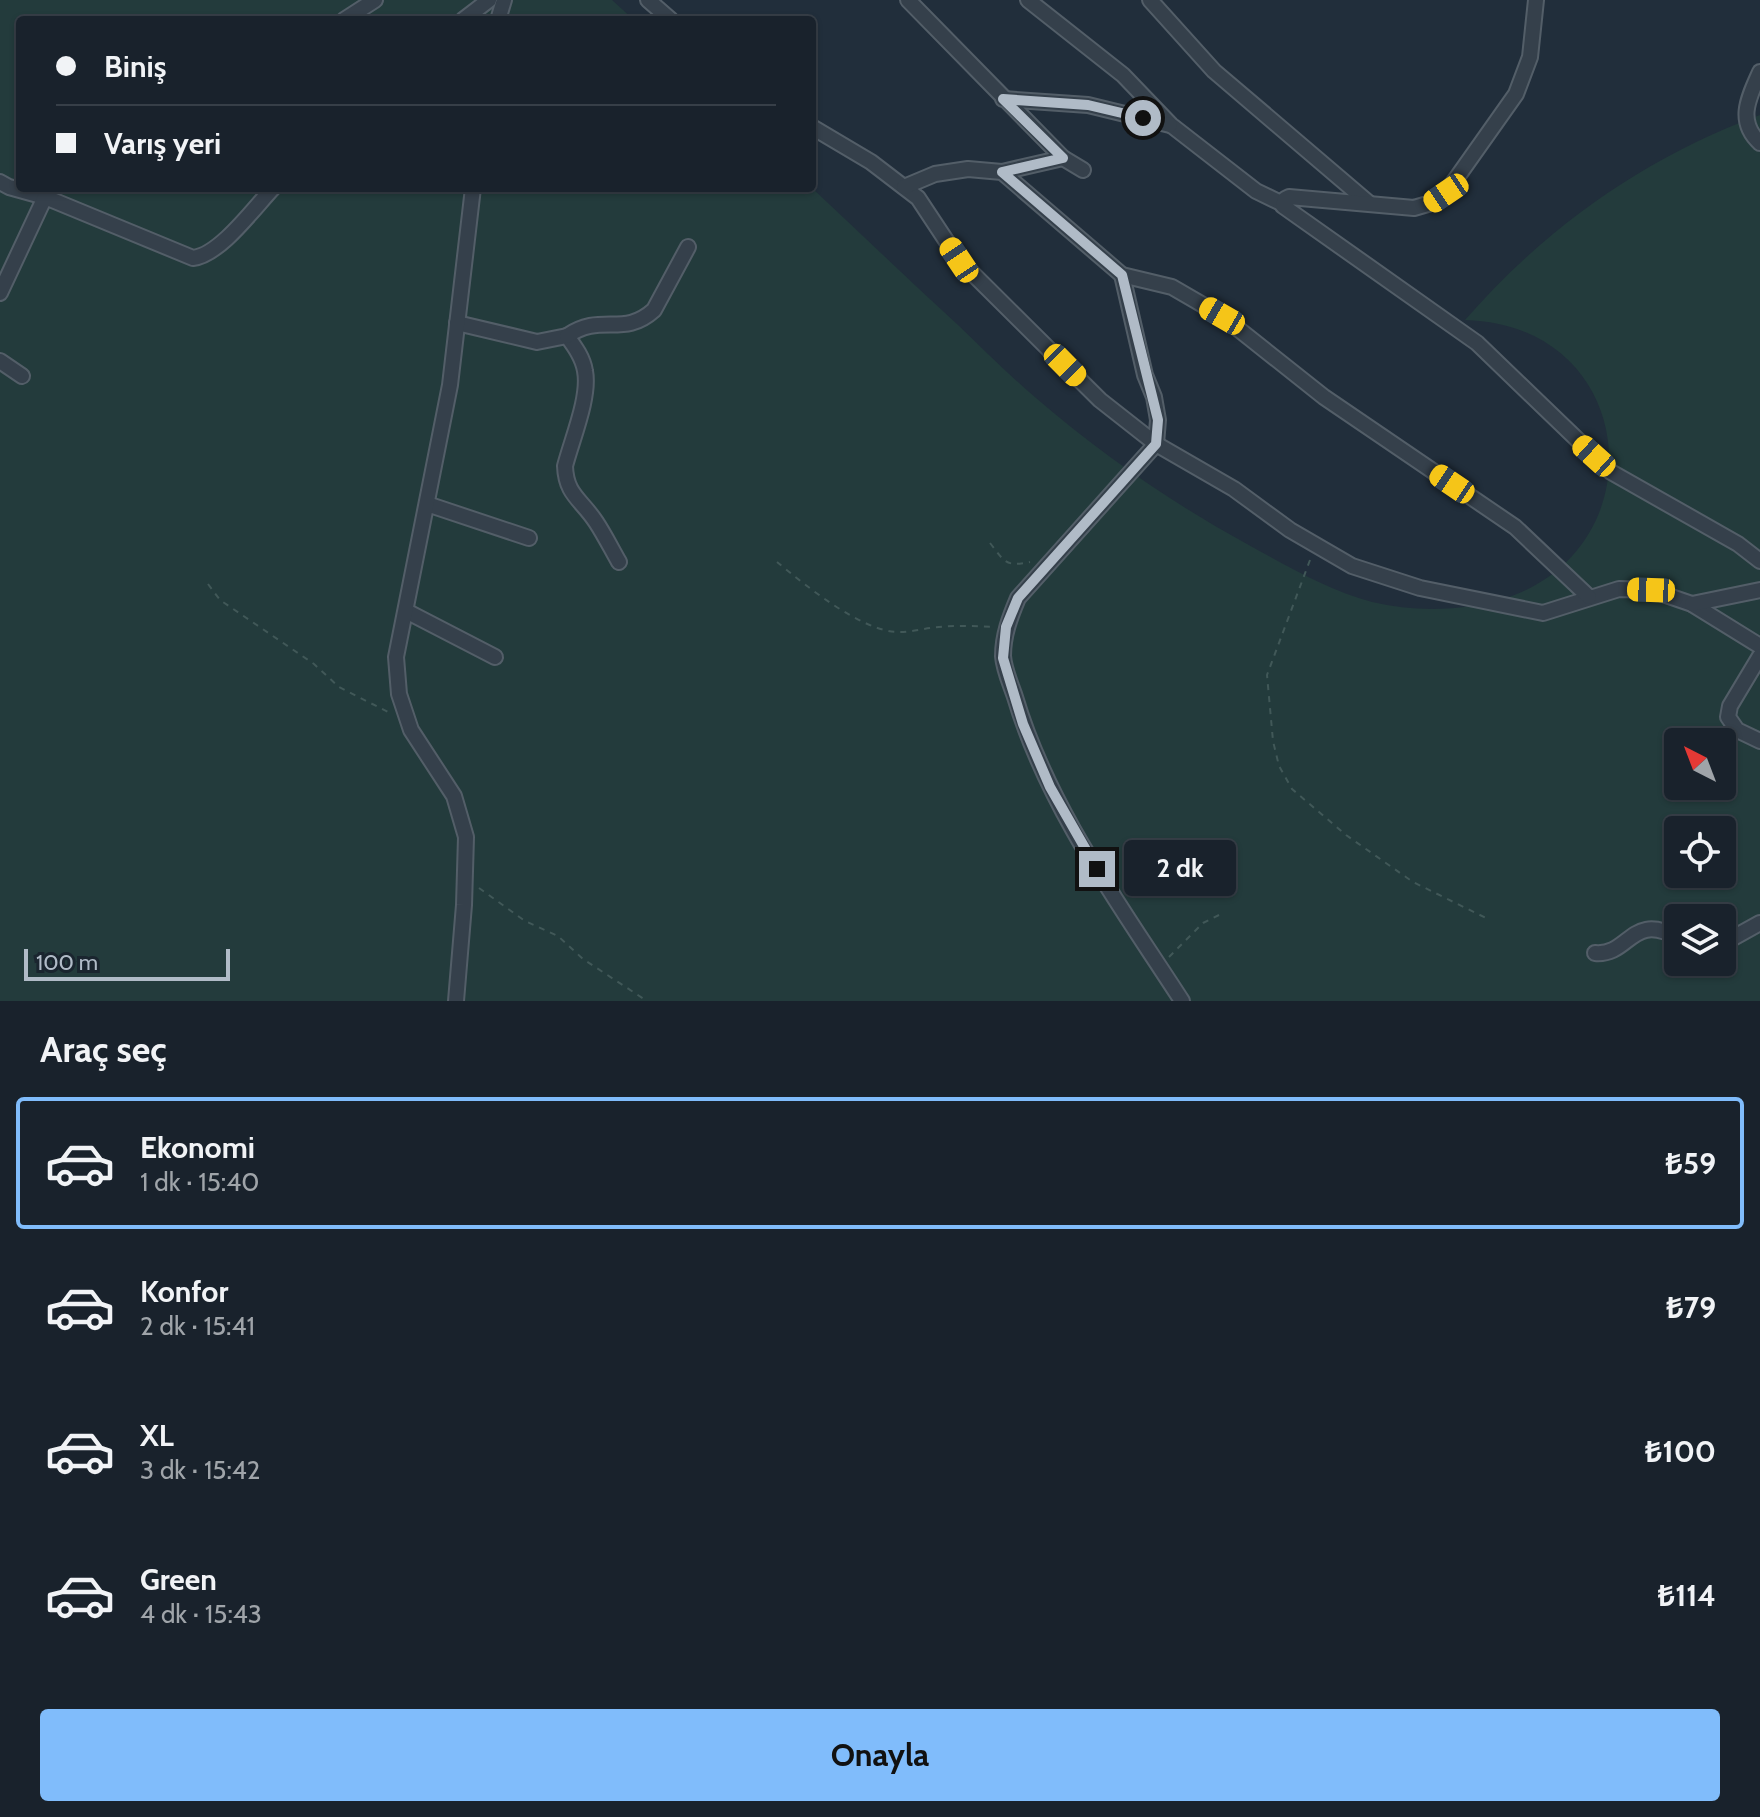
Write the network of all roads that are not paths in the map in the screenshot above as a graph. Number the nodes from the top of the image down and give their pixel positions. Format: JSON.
{"nodes":[{"id":1,"x":375,"y":0,"type":"edge"},
{"id":2,"x":489,"y":0,"type":"edge"},
{"id":3,"x":908,"y":0,"type":"edge"},
{"id":4,"x":1028,"y":0,"type":"edge"},
{"id":5,"x":1150,"y":0,"type":"edge"},
{"id":6,"x":1536,"y":0,"type":"edge"},
{"id":7,"x":651,"y":1,"type":"edge"},
{"id":8,"x":350,"y":16,"type":"edge"},
{"id":9,"x":468,"y":16,"type":"edge"},
{"id":10,"x":667,"y":16,"type":"edge"},
{"id":11,"x":1760,"y":72,"type":"edge"},
{"id":12,"x":1003,"y":99,"type":"junction"},
{"id":13,"x":1171,"y":125,"type":"junction"},
{"id":14,"x":816,"y":129,"type":"edge"},
{"id":15,"x":1760,"y":143,"type":"edge"},
{"id":16,"x":1063,"y":158,"type":"junction"},
{"id":17,"x":1083,"y":170,"type":"dead end"},
{"id":18,"x":1002,"y":172,"type":"junction"},
{"id":19,"x":904,"y":187,"type":"junction"},
{"id":20,"x":27,"y":192,"type":"edge"},
{"id":21,"x":269,"y":192,"type":"edge"},
{"id":22,"x":473,"y":192,"type":"edge"},
{"id":23,"x":45,"y":197,"type":"junction"},
{"id":24,"x":1283,"y":204,"type":"junction"},
{"id":25,"x":1370,"y":205,"type":"junction"},
{"id":26,"x":688,"y":247,"type":"dead end"},
{"id":27,"x":1122,"y":275,"type":"junction"},
{"id":28,"x":0,"y":293,"type":"edge"},
{"id":29,"x":457,"y":323,"type":"junction"},
{"id":30,"x":567,"y":336,"type":"junction"},
{"id":31,"x":0,"y":361,"type":"edge"},
{"id":32,"x":22,"y":376,"type":"dead end"},
{"id":33,"x":1156,"y":444,"type":"junction"},
{"id":34,"x":427,"y":504,"type":"junction"},
{"id":35,"x":529,"y":538,"type":"dead end"},
{"id":36,"x":1760,"y":561,"type":"edge"},
{"id":37,"x":619,"y":562,"type":"dead end"},
{"id":38,"x":1760,"y":590,"type":"edge"},
{"id":39,"x":1589,"y":597,"type":"junction"},
{"id":40,"x":1692,"y":604,"type":"junction"},
{"id":41,"x":406,"y":611,"type":"junction"},
{"id":42,"x":1760,"y":646,"type":"edge"},
{"id":43,"x":1760,"y":656,"type":"edge"},
{"id":44,"x":495,"y":657,"type":"dead end"},
{"id":45,"x":1760,"y":741,"type":"edge"},
{"id":46,"x":1760,"y":923,"type":"edge"},
{"id":47,"x":1664,"y":931,"type":"edge"},
{"id":48,"x":1736,"y":936,"type":"edge"},
{"id":49,"x":1595,"y":953,"type":"dead end"},
{"id":50,"x":456,"y":1001,"type":"edge"},
{"id":51,"x":1182,"y":1001,"type":"edge"}],
"edges":[{"from":1,"to":8,"type":"street"},
{"from":2,"to":9,"type":"street"},
{"from":3,"to":12,"type":"street"},
{"from":4,"to":13,"type":"street"},
{"from":5,"to":25,"type":"street"},
{"from":6,"to":25,"type":"street"},
{"from":7,"to":10,"type":"street"},
{"from":11,"to":15,"type":"street"},
{"from":12,"to":13,"type":"street"},
{"from":12,"to":16,"type":"street"},
{"from":13,"to":24,"type":"street"},
{"from":14,"to":19,"type":"street"},
{"from":16,"to":17,"type":"street"},
{"from":16,"to":18,"type":"street"},
{"from":18,"to":19,"type":"street"},
{"from":18,"to":27,"type":"street"},
{"from":19,"to":33,"type":"street"},
{"from":20,"to":23,"type":"street"},
{"from":21,"to":23,"type":"street"},
{"from":22,"to":29,"type":"street"},
{"from":23,"to":28,"type":"street"},
{"from":24,"to":25,"type":"street"},
{"from":24,"to":36,"type":"street"},
{"from":26,"to":30,"type":"street"},
{"from":27,"to":33,"type":"street"},
{"from":27,"to":39,"type":"street"},
{"from":29,"to":30,"type":"street"},
{"from":29,"to":34,"type":"street"},
{"from":30,"to":37,"type":"street"},
{"from":31,"to":32,"type":"street"},
{"from":33,"to":39,"type":"street"},
{"from":33,"to":51,"type":"street"},
{"from":34,"to":35,"type":"street"},
{"from":34,"to":41,"type":"street"},
{"from":38,"to":40,"type":"street"},
{"from":39,"to":40,"type":"street"},
{"from":40,"to":42,"type":"street"},
{"from":41,"to":44,"type":"street"},
{"from":41,"to":50,"type":"street"},
{"from":43,"to":45,"type":"street"},
{"from":46,"to":48,"type":"street"},
{"from":47,"to":49,"type":"street"}]}
